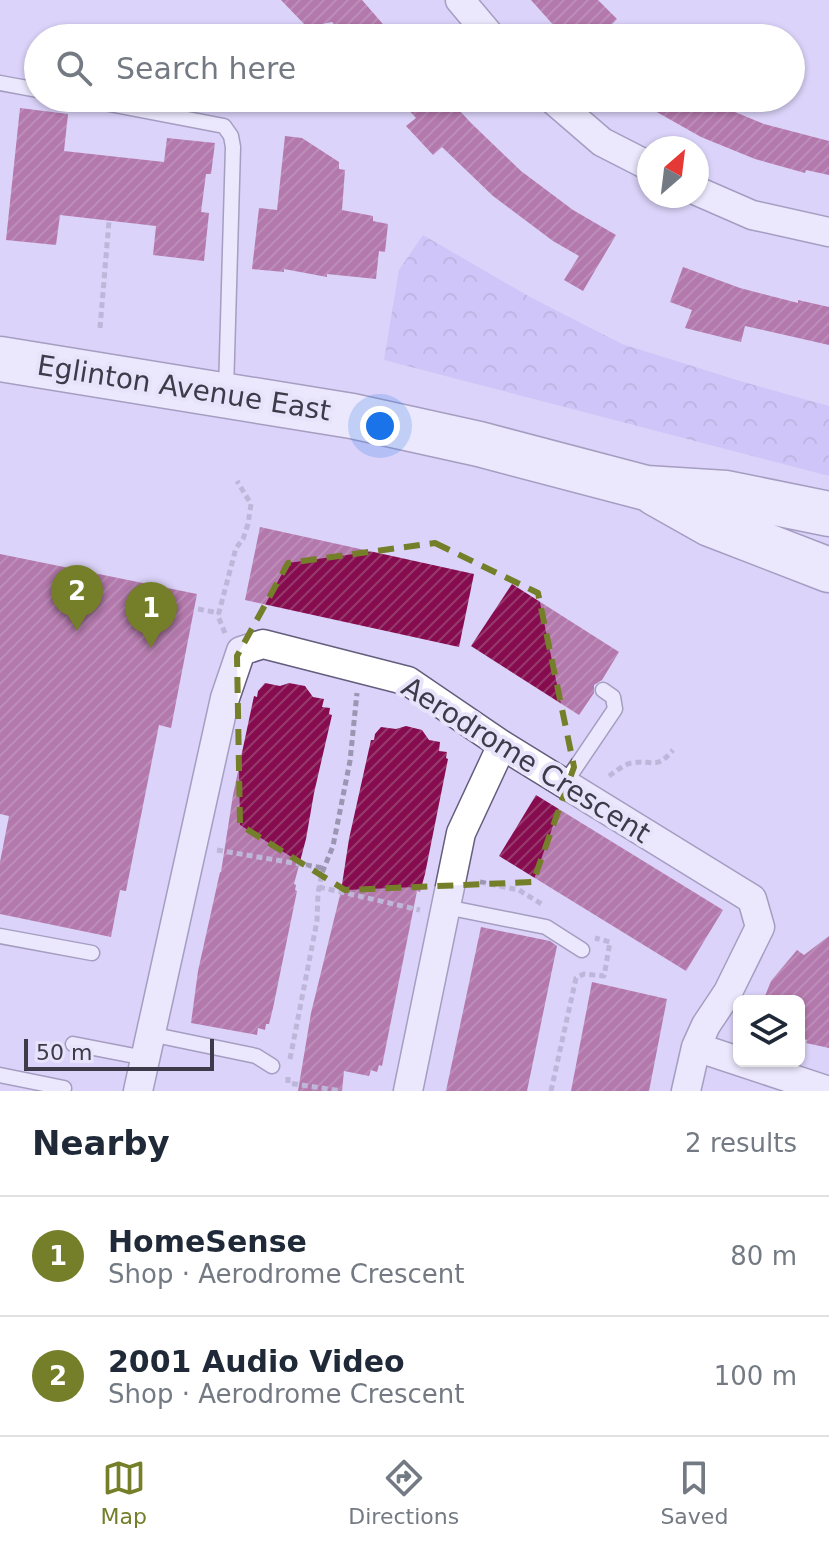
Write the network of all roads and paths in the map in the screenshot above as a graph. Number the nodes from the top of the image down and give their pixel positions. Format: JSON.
{"nodes":[{"id":1,"x":460,"y":0,"type":"edge"},
{"id":2,"x":480,"y":24,"type":"edge"},
{"id":3,"x":0,"y":83,"type":"edge"},
{"id":4,"x":24,"y":87,"type":"edge"},
{"id":5,"x":151,"y":112,"type":"edge"},
{"id":6,"x":567,"y":112,"type":"edge"},
{"id":7,"x":637,"y":160,"type":"edge"},
{"id":8,"x":709,"y":196,"type":"edge"},
{"id":9,"x":109,"y":221,"type":"dead end"},
{"id":10,"x":829,"y":232,"type":"edge"},
{"id":11,"x":100,"y":328,"type":"dead end"},
{"id":12,"x":0,"y":359,"type":"edge"},
{"id":13,"x":225,"y":394,"type":"junction"},
{"id":14,"x":237,"y":481,"type":"dead end"},
{"id":15,"x":646,"y":488,"type":"junction"},
{"id":16,"x":829,"y":514,"type":"edge"},
{"id":17,"x":829,"y":570,"type":"edge"},
{"id":18,"x":198,"y":609,"type":"dead end"},
{"id":19,"x":219,"y":613,"type":"junction"},
{"id":20,"x":263,"y":644,"type":"junction"},
{"id":21,"x":603,"y":690,"type":"dead end"},
{"id":22,"x":357,"y":692,"type":"dead end"},
{"id":23,"x":502,"y":745,"type":"junction"},
{"id":24,"x":673,"y":750,"type":"dead end"},
{"id":25,"x":609,"y":776,"type":"dead end"},
{"id":26,"x":565,"y":783,"type":"junction"},
{"id":27,"x":193,"y":845,"type":"junction"},
{"id":28,"x":323,"y":868,"type":"junction"},
{"id":29,"x":480,"y":882,"type":"dead end"},
{"id":30,"x":319,"y":887,"type":"junction"},
{"id":31,"x":544,"y":906,"type":"dead end"},
{"id":32,"x":445,"y":911,"type":"junction"},
{"id":33,"x":0,"y":936,"type":"edge"},
{"id":34,"x":594,"y":937,"type":"dead end"},
{"id":35,"x":582,"y":950,"type":"dead end"},
{"id":36,"x":92,"y":953,"type":"dead end"},
{"id":37,"x":73,"y":1044,"type":"dead end"},
{"id":38,"x":148,"y":1046,"type":"junction"},
{"id":39,"x":696,"y":1047,"type":"junction"},
{"id":40,"x":272,"y":1066,"type":"dead end"},
{"id":41,"x":0,"y":1075,"type":"edge"},
{"id":42,"x":64,"y":1088,"type":"dead end"},
{"id":43,"x":138,"y":1091,"type":"edge"},
{"id":44,"x":342,"y":1091,"type":"edge"},
{"id":45,"x":408,"y":1091,"type":"edge"},
{"id":46,"x":551,"y":1091,"type":"edge"},
{"id":47,"x":686,"y":1091,"type":"edge"},
{"id":48,"x":829,"y":1091,"type":"edge"}],
"edges":[{"from":1,"to":2,"type":"street"},
{"from":3,"to":4,"type":"lane"},
{"from":5,"to":13,"type":"lane"},
{"from":6,"to":7,"type":"street"},
{"from":8,"to":10,"type":"street"},
{"from":9,"to":11,"type":"path"},
{"from":12,"to":13,"type":"main road","name":"Eglinton Avenue East"},
{"from":13,"to":15,"type":"main road","name":"Eglinton Avenue East"},
{"from":14,"to":19,"type":"path"},
{"from":15,"to":16,"type":"main road","name":"Eglinton Avenue East"},
{"from":15,"to":17,"type":"main road","name":"Eglinton Avenue East"},
{"from":18,"to":19,"type":"path"},
{"from":19,"to":20,"type":"path"},
{"from":20,"to":23,"type":"street","name":"Aerodrome Crescent"},
{"from":20,"to":27,"type":"street"},
{"from":21,"to":26,"type":"lane"},
{"from":22,"to":28,"type":"path"},
{"from":23,"to":26,"type":"street","name":"Aerodrome Crescent"},
{"from":23,"to":32,"type":"street"},
{"from":24,"to":25,"type":"path"},
{"from":26,"to":39,"type":"street","name":"Aerodrome Crescent"},
{"from":27,"to":28,"type":"path"},
{"from":27,"to":38,"type":"street"},
{"from":28,"to":30,"type":"path"},
{"from":29,"to":31,"type":"path"},
{"from":30,"to":32,"type":"path"},
{"from":30,"to":44,"type":"path"},
{"from":32,"to":35,"type":"lane"},
{"from":32,"to":45,"type":"street"},
{"from":33,"to":36,"type":"lane"},
{"from":34,"to":46,"type":"path"},
{"from":37,"to":38,"type":"lane"},
{"from":38,"to":40,"type":"lane"},
{"from":38,"to":43,"type":"street"},
{"from":39,"to":47,"type":"street","name":"Aerodrome Crescent"},
{"from":39,"to":48,"type":"street"},
{"from":41,"to":42,"type":"lane"}]}
